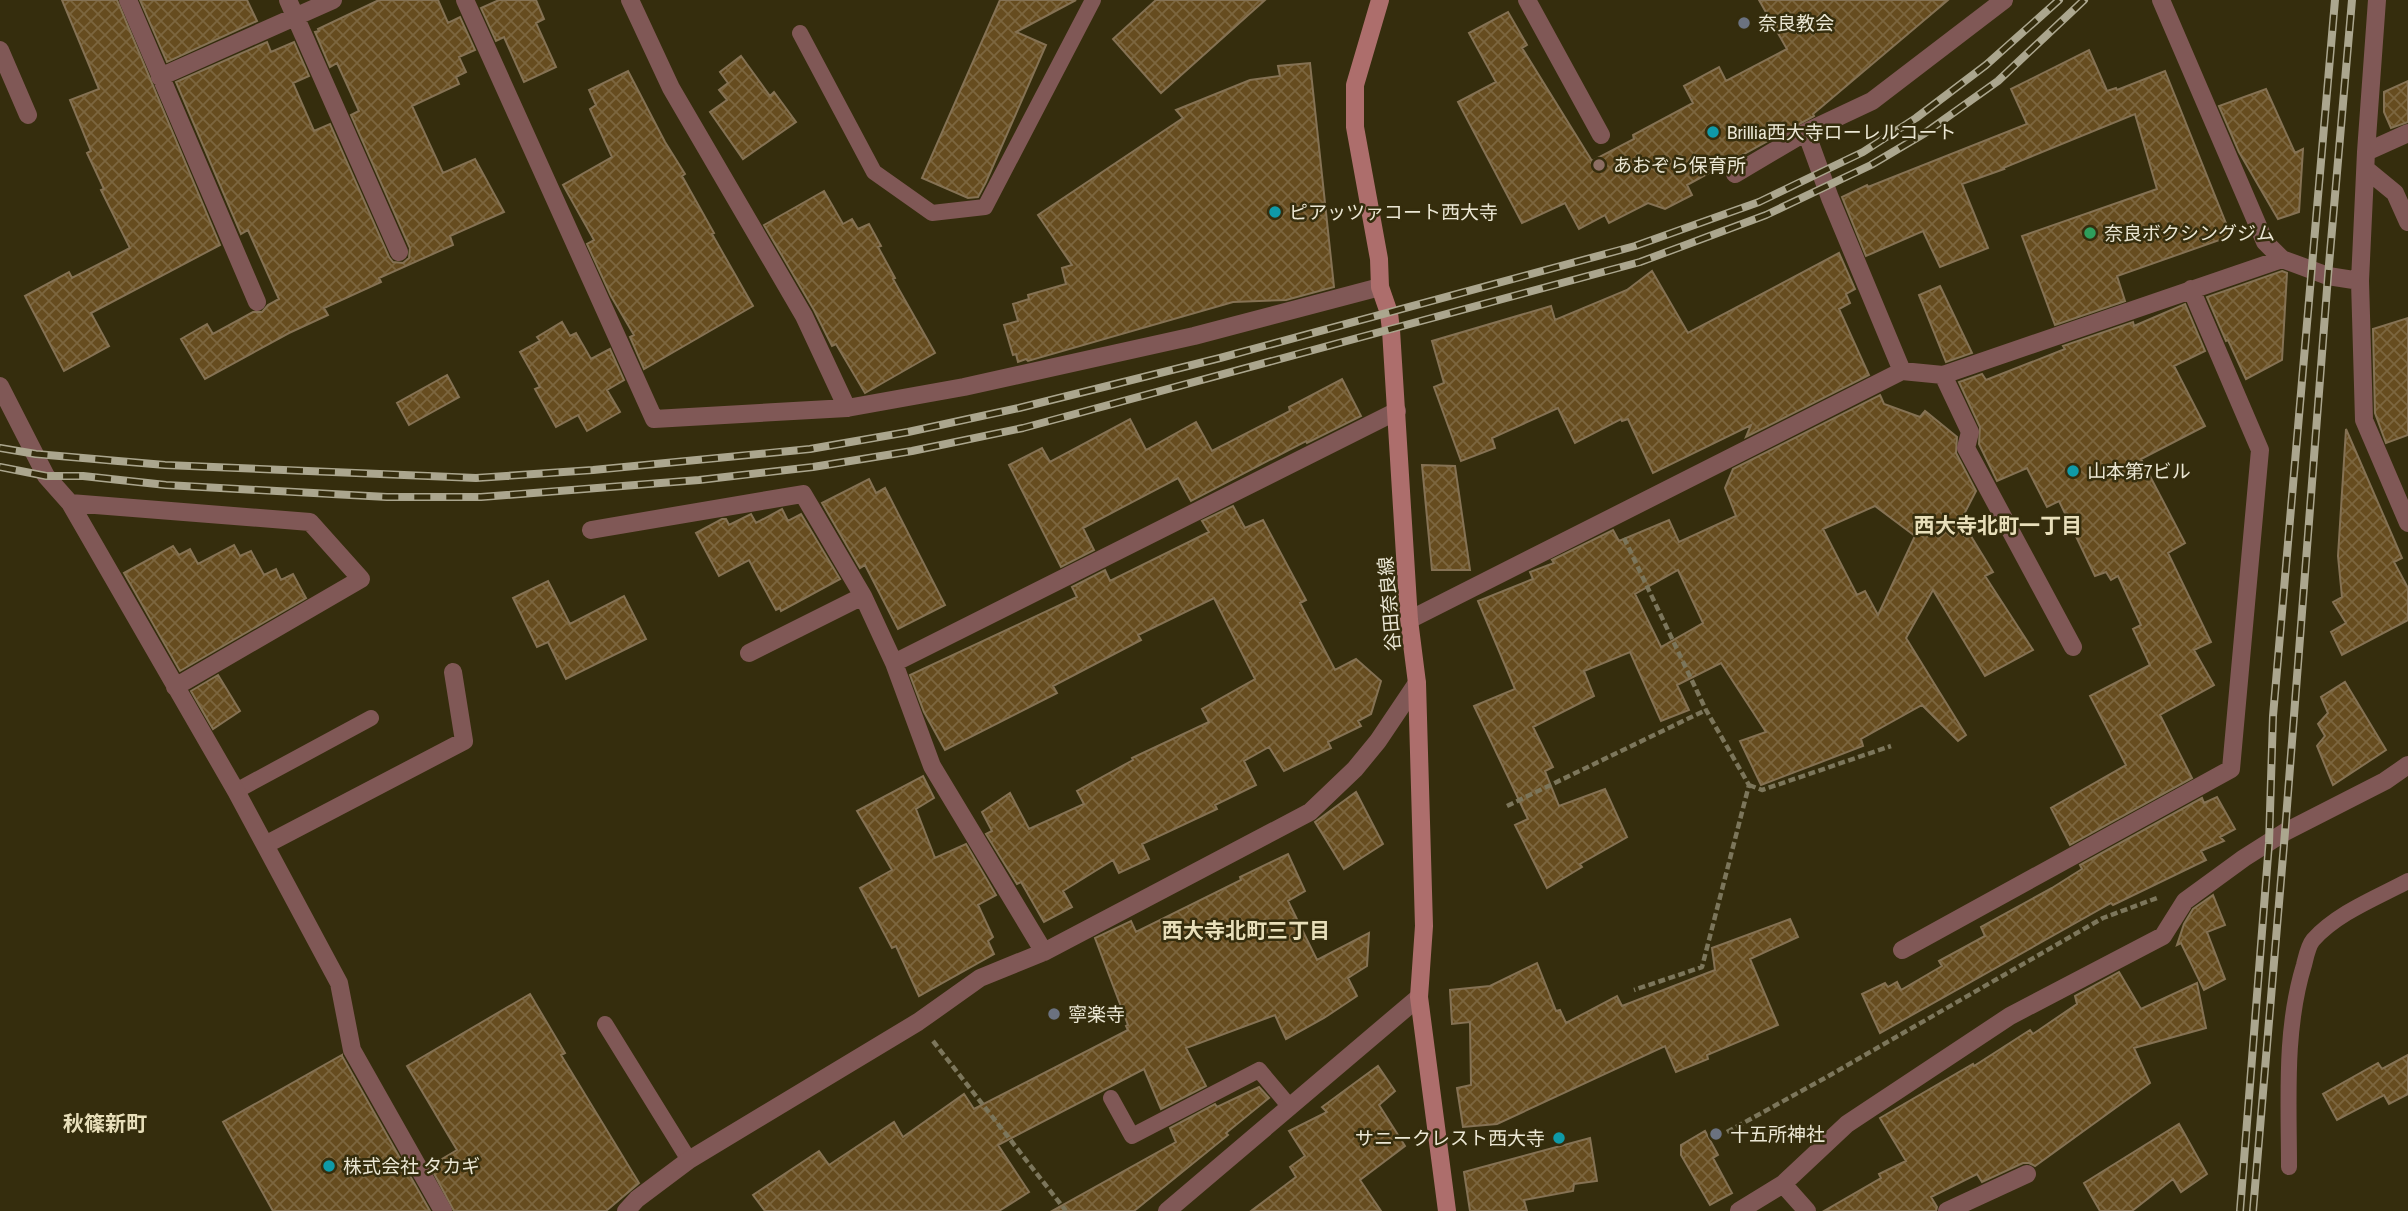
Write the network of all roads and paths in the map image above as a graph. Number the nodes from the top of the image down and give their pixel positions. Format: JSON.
{"nodes":[{"id":1,"x":128,"y":0,"type":"edge"},
{"id":2,"x":333,"y":0,"type":"edge"},
{"id":3,"x":465,"y":0,"type":"edge"},
{"id":4,"x":630,"y":0,"type":"edge"},
{"id":5,"x":1093,"y":0,"type":"edge"},
{"id":6,"x":1380,"y":0,"type":"edge"},
{"id":7,"x":1527,"y":0,"type":"edge"},
{"id":8,"x":2004,"y":0,"type":"edge"},
{"id":9,"x":2161,"y":0,"type":"edge"},
{"id":10,"x":2377,"y":0,"type":"edge"},
{"id":11,"x":292,"y":8,"type":"edge"},
{"id":12,"x":800,"y":33,"type":"dead end"},
{"id":13,"x":0,"y":50,"type":"edge"},
{"id":14,"x":160,"y":77,"type":"junction"},
{"id":15,"x":28,"y":115,"type":"dead end"},
{"id":16,"x":1806,"y":132,"type":"junction"},
{"id":17,"x":2408,"y":133,"type":"edge"},
{"id":18,"x":1601,"y":135,"type":"dead end"},
{"id":19,"x":2366,"y":152,"type":"junction"},
{"id":20,"x":2367,"y":170,"type":"junction"},
{"id":21,"x":1735,"y":174,"type":"dead end"},
{"id":22,"x":2408,"y":222,"type":"edge"},
{"id":23,"x":399,"y":252,"type":"dead end"},
{"id":24,"x":2282,"y":259,"type":"junction"},
{"id":25,"x":2360,"y":281,"type":"junction"},
{"id":26,"x":1380,"y":287,"type":"junction"},
{"id":27,"x":2191,"y":289,"type":"junction"},
{"id":28,"x":257,"y":302,"type":"dead end"},
{"id":29,"x":1902,"y":371,"type":"junction"},
{"id":30,"x":1943,"y":375,"type":"junction"},
{"id":31,"x":0,"y":386,"type":"edge"},
{"id":32,"x":847,"y":408,"type":"junction"},
{"id":33,"x":1397,"y":411,"type":"junction"},
{"id":34,"x":70,"y":503,"type":"junction"},
{"id":35,"x":1613,"y":515,"type":"junction"},
{"id":36,"x":2408,"y":523,"type":"edge"},
{"id":37,"x":591,"y":530,"type":"dead end"},
{"id":38,"x":863,"y":596,"type":"junction"},
{"id":39,"x":1409,"y":620,"type":"junction"},
{"id":40,"x":2073,"y":647,"type":"dead end"},
{"id":41,"x":749,"y":653,"type":"dead end"},
{"id":42,"x":894,"y":663,"type":"junction"},
{"id":43,"x":453,"y":672,"type":"dead end"},
{"id":44,"x":1417,"y":683,"type":"junction"},
{"id":45,"x":175,"y":687,"type":"junction"},
{"id":46,"x":1706,"y":710,"type":"junction"},
{"id":47,"x":371,"y":718,"type":"dead end"},
{"id":48,"x":1891,"y":746,"type":"dead end"},
{"id":49,"x":2408,"y":765,"type":"edge"},
{"id":50,"x":1749,"y":785,"type":"junction"},
{"id":51,"x":236,"y":790,"type":"junction"},
{"id":52,"x":1507,"y":806,"type":"dead end"},
{"id":53,"x":265,"y":845,"type":"junction"},
{"id":54,"x":2408,"y":881,"type":"edge"},
{"id":55,"x":2185,"y":901,"type":"junction"},
{"id":56,"x":1902,"y":950,"type":"dead end"},
{"id":57,"x":1044,"y":952,"type":"junction"},
{"id":58,"x":1634,"y":990,"type":"dead end"},
{"id":59,"x":1419,"y":997,"type":"junction"},
{"id":60,"x":918,"y":1022,"type":"junction"},
{"id":61,"x":605,"y":1024,"type":"dead end"},
{"id":62,"x":1111,"y":1098,"type":"dead end"},
{"id":63,"x":1290,"y":1107,"type":"junction"},
{"id":64,"x":1727,"y":1132,"type":"dead end"},
{"id":65,"x":689,"y":1160,"type":"junction"},
{"id":66,"x":2289,"y":1167,"type":"dead end"},
{"id":67,"x":2027,"y":1174,"type":"dead end"},
{"id":68,"x":1783,"y":1184,"type":"junction"},
{"id":69,"x":443,"y":1211,"type":"edge"},
{"id":70,"x":626,"y":1211,"type":"edge"},
{"id":71,"x":1066,"y":1211,"type":"edge"},
{"id":72,"x":1167,"y":1211,"type":"edge"},
{"id":73,"x":1447,"y":1211,"type":"edge"},
{"id":74,"x":1738,"y":1211,"type":"edge"},
{"id":75,"x":1807,"y":1211,"type":"edge"},
{"id":76,"x":1947,"y":1211,"type":"edge"}],
"edges":[{"from":1,"to":14,"type":"street"},
{"from":2,"to":11,"type":"street"},
{"from":3,"to":32,"type":"street"},
{"from":4,"to":32,"type":"street"},
{"from":5,"to":12,"type":"lane"},
{"from":6,"to":26,"type":"main road","name":"谷田奈良線"},
{"from":7,"to":18,"type":"street"},
{"from":8,"to":16,"type":"street"},
{"from":9,"to":24,"type":"street"},
{"from":10,"to":19,"type":"street"},
{"from":11,"to":14,"type":"street"},
{"from":11,"to":23,"type":"street"},
{"from":13,"to":15,"type":"street"},
{"from":14,"to":28,"type":"street"},
{"from":16,"to":21,"type":"street"},
{"from":16,"to":29,"type":"street"},
{"from":17,"to":19,"type":"street"},
{"from":19,"to":20,"type":"street"},
{"from":20,"to":22,"type":"street"},
{"from":20,"to":25,"type":"street"},
{"from":24,"to":25,"type":"street"},
{"from":24,"to":27,"type":"street"},
{"from":25,"to":36,"type":"street"},
{"from":26,"to":32,"type":"street"},
{"from":26,"to":33,"type":"main road","name":"谷田奈良線"},
{"from":27,"to":30,"type":"street"},
{"from":27,"to":56,"type":"street"},
{"from":29,"to":30,"type":"street"},
{"from":29,"to":35,"type":"street"},
{"from":30,"to":40,"type":"street"},
{"from":31,"to":34,"type":"street"},
{"from":33,"to":39,"type":"main road","name":"谷田奈良線"},
{"from":33,"to":42,"type":"street"},
{"from":34,"to":45,"type":"street"},
{"from":34,"to":45,"type":"street"},
{"from":35,"to":39,"type":"street"},
{"from":35,"to":46,"type":"path"},
{"from":37,"to":38,"type":"street"},
{"from":38,"to":41,"type":"street"},
{"from":38,"to":42,"type":"street"},
{"from":39,"to":44,"type":"main road","name":"谷田奈良線"},
{"from":42,"to":57,"type":"street"},
{"from":43,"to":53,"type":"street"},
{"from":44,"to":57,"type":"street"},
{"from":44,"to":59,"type":"main road","name":"谷田奈良線"},
{"from":45,"to":51,"type":"street"},
{"from":46,"to":50,"type":"path"},
{"from":46,"to":52,"type":"path"},
{"from":47,"to":51,"type":"lane"},
{"from":48,"to":50,"type":"path"},
{"from":49,"to":55,"type":"street"},
{"from":50,"to":58,"type":"path"},
{"from":51,"to":53,"type":"street"},
{"from":53,"to":69,"type":"street"},
{"from":54,"to":66,"type":"lane"},
{"from":55,"to":64,"type":"path"},
{"from":55,"to":68,"type":"street"},
{"from":57,"to":60,"type":"street"},
{"from":59,"to":63,"type":"street"},
{"from":59,"to":73,"type":"main road","name":"谷田奈良線"},
{"from":60,"to":65,"type":"street"},
{"from":60,"to":71,"type":"path"},
{"from":61,"to":65,"type":"lane"},
{"from":62,"to":63,"type":"lane"},
{"from":63,"to":72,"type":"street"},
{"from":65,"to":70,"type":"street"},
{"from":67,"to":76,"type":"street"},
{"from":68,"to":74,"type":"street"},
{"from":68,"to":75,"type":"street"}]}
